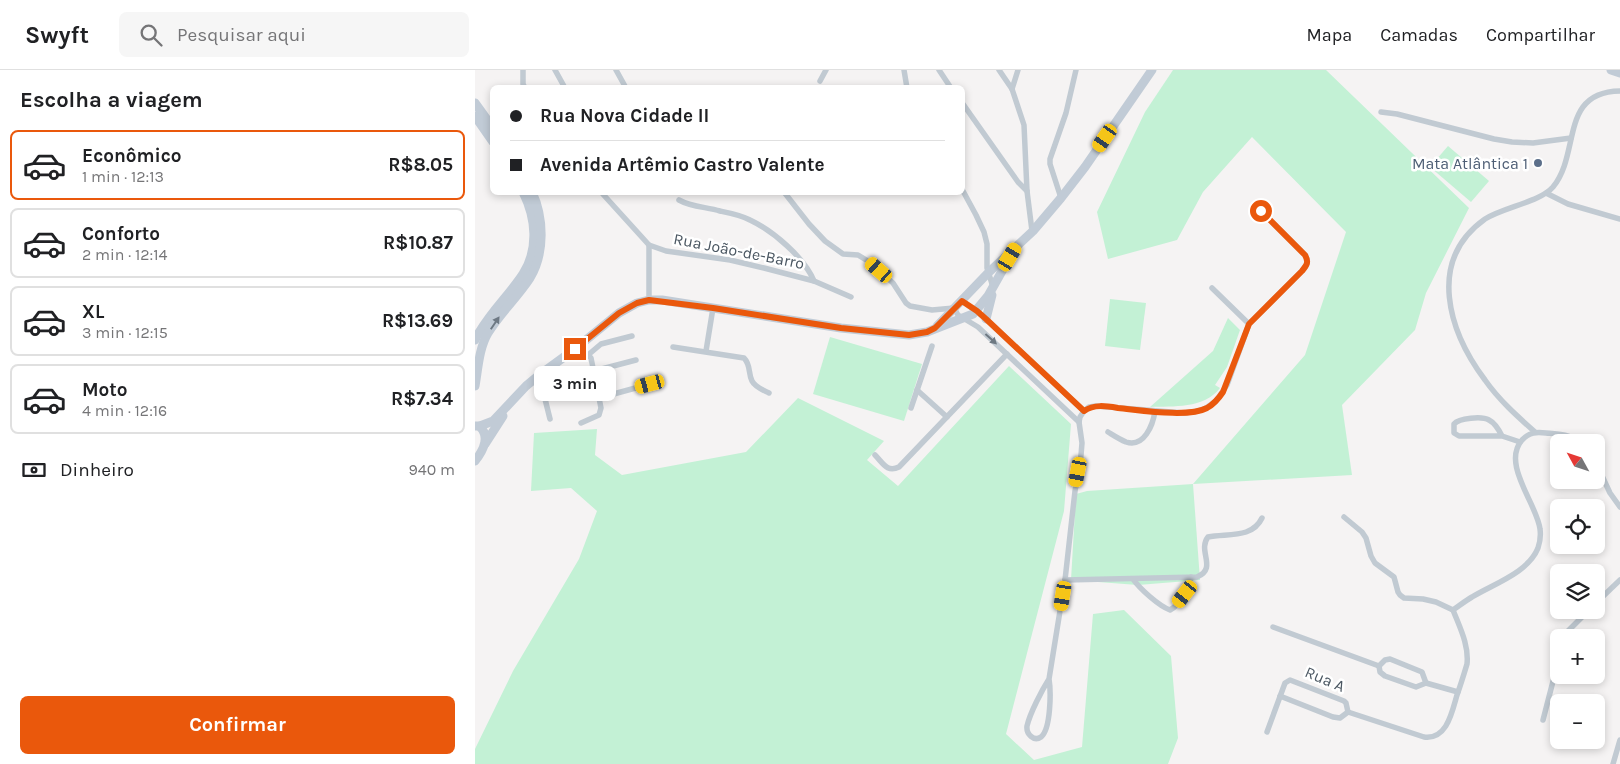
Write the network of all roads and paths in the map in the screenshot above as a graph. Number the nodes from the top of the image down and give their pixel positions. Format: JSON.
{"nodes":[{"id":1,"x":523,"y":70,"type":"edge"},
{"id":2,"x":555,"y":70,"type":"edge"},
{"id":3,"x":616,"y":70,"type":"edge"},
{"id":4,"x":826,"y":70,"type":"edge"},
{"id":5,"x":904,"y":70,"type":"edge"},
{"id":6,"x":939,"y":70,"type":"edge"},
{"id":7,"x":999,"y":70,"type":"edge"},
{"id":8,"x":1018,"y":70,"type":"edge"},
{"id":9,"x":1152,"y":70,"type":"edge"},
{"id":10,"x":1611,"y":70,"type":"edge"},
{"id":11,"x":1078,"y":71,"type":"edge"},
{"id":12,"x":1620,"y":73,"type":"edge"},
{"id":13,"x":820,"y":81,"type":"dead end"},
{"id":14,"x":524,"y":85,"type":"edge"},
{"id":15,"x":563,"y":85,"type":"edge"},
{"id":16,"x":624,"y":85,"type":"edge"},
{"id":17,"x":906,"y":85,"type":"edge"},
{"id":18,"x":949,"y":85,"type":"edge"},
{"id":19,"x":1012,"y":88,"type":"junction"},
{"id":20,"x":1620,"y":91,"type":"edge"},
{"id":21,"x":475,"y":103,"type":"edge"},
{"id":22,"x":965,"y":107,"type":"edge"},
{"id":23,"x":1381,"y":112,"type":"dead end"},
{"id":24,"x":475,"y":116,"type":"edge"},
{"id":25,"x":490,"y":124,"type":"edge"},
{"id":26,"x":490,"y":138,"type":"edge"},
{"id":27,"x":1571,"y":138,"type":"junction"},
{"id":28,"x":1027,"y":191,"type":"junction"},
{"id":29,"x":1546,"y":193,"type":"junction"},
{"id":30,"x":524,"y":195,"type":"edge"},
{"id":31,"x":533,"y":195,"type":"edge"},
{"id":32,"x":604,"y":195,"type":"edge"},
{"id":33,"x":786,"y":195,"type":"edge"},
{"id":34,"x":965,"y":195,"type":"edge"},
{"id":35,"x":1061,"y":198,"type":"junction"},
{"id":36,"x":679,"y":200,"type":"dead end"},
{"id":37,"x":1261,"y":211,"type":"dead end"},
{"id":38,"x":1620,"y":218,"type":"edge"},
{"id":39,"x":1033,"y":231,"type":"junction"},
{"id":40,"x":649,"y":245,"type":"junction"},
{"id":41,"x":1015,"y":248,"type":"junction"},
{"id":42,"x":988,"y":273,"type":"junction"},
{"id":43,"x":814,"y":281,"type":"junction"},
{"id":44,"x":993,"y":287,"type":"junction"},
{"id":45,"x":1212,"y":288,"type":"dead end"},
{"id":46,"x":851,"y":297,"type":"dead end"},
{"id":47,"x":649,"y":300,"type":"junction"},
{"id":48,"x":962,"y":301,"type":"junction"},
{"id":49,"x":713,"y":308,"type":"junction"},
{"id":50,"x":954,"y":308,"type":"junction"},
{"id":51,"x":977,"y":311,"type":"junction"},
{"id":52,"x":964,"y":318,"type":"junction"},
{"id":53,"x":986,"y":319,"type":"junction"},
{"id":54,"x":1249,"y":324,"type":"junction"},
{"id":55,"x":978,"y":327,"type":"junction"},
{"id":56,"x":935,"y":328,"type":"junction"},
{"id":57,"x":632,"y":336,"type":"dead end"},
{"id":58,"x":475,"y":340,"type":"edge"},
{"id":59,"x":932,"y":346,"type":"dead end"},
{"id":60,"x":673,"y":347,"type":"dead end"},
{"id":61,"x":575,"y":349,"type":"junction"},
{"id":62,"x":706,"y":351,"type":"junction"},
{"id":63,"x":1020,"y":352,"type":"junction"},
{"id":64,"x":1007,"y":354,"type":"junction"},
{"id":65,"x":588,"y":355,"type":"junction"},
{"id":66,"x":636,"y":360,"type":"dead end"},
{"id":67,"x":1013,"y":360,"type":"junction"},
{"id":68,"x":594,"y":371,"type":"junction"},
{"id":69,"x":650,"y":384,"type":"dead end"},
{"id":70,"x":475,"y":386,"type":"edge"},
{"id":71,"x":542,"y":387,"type":"dead end"},
{"id":72,"x":597,"y":388,"type":"junction"},
{"id":73,"x":917,"y":390,"type":"junction"},
{"id":74,"x":769,"y":393,"type":"dead end"},
{"id":75,"x":599,"y":398,"type":"junction"},
{"id":76,"x":545,"y":399,"type":"junction"},
{"id":77,"x":510,"y":403,"type":"junction"},
{"id":78,"x":911,"y":408,"type":"dead end"},
{"id":79,"x":1084,"y":411,"type":"junction"},
{"id":80,"x":1155,"y":412,"type":"junction"},
{"id":81,"x":947,"y":417,"type":"junction"},
{"id":82,"x":550,"y":419,"type":"dead end"},
{"id":83,"x":1079,"y":422,"type":"junction"},
{"id":84,"x":477,"y":423,"type":"edge"},
{"id":85,"x":581,"y":423,"type":"dead end"},
{"id":86,"x":1108,"y":432,"type":"dead end"},
{"id":87,"x":1535,"y":432,"type":"junction"},
{"id":88,"x":1551,"y":434,"type":"edge"},
{"id":89,"x":1502,"y":436,"type":"junction"},
{"id":90,"x":1520,"y":442,"type":"junction"},
{"id":91,"x":485,"y":444,"type":"junction"},
{"id":92,"x":875,"y":455,"type":"dead end"},
{"id":93,"x":475,"y":462,"type":"edge"},
{"id":94,"x":1605,"y":482,"type":"edge"},
{"id":95,"x":1620,"y":506,"type":"edge"},
{"id":96,"x":1344,"y":517,"type":"dead end"},
{"id":97,"x":1262,"y":518,"type":"dead end"},
{"id":98,"x":1191,"y":577,"type":"junction"},
{"id":99,"x":1133,"y":579,"type":"junction"},
{"id":100,"x":1065,"y":580,"type":"junction"},
{"id":101,"x":1620,"y":580,"type":"edge"},
{"id":102,"x":1605,"y":594,"type":"edge"},
{"id":103,"x":1453,"y":610,"type":"junction"},
{"id":104,"x":1579,"y":619,"type":"edge"},
{"id":105,"x":1273,"y":626,"type":"dead end"},
{"id":106,"x":1570,"y":629,"type":"edge"},
{"id":107,"x":1379,"y":666,"type":"junction"},
{"id":108,"x":1049,"y":680,"type":"junction"},
{"id":109,"x":1426,"y":682,"type":"junction"},
{"id":110,"x":1552,"y":684,"type":"edge"},
{"id":111,"x":1458,"y":692,"type":"junction"},
{"id":112,"x":1280,"y":696,"type":"junction"},
{"id":113,"x":1348,"y":712,"type":"junction"},
{"id":114,"x":1543,"y":720,"type":"dead end"},
{"id":115,"x":1267,"y":732,"type":"dead end"},
{"id":116,"x":1620,"y":740,"type":"edge"},
{"id":117,"x":1613,"y":764,"type":"edge"}],
"edges":[{"from":1,"to":14,"type":"street"},
{"from":2,"to":15,"type":"street"},
{"from":3,"to":16,"type":"street"},
{"from":4,"to":13,"type":"street"},
{"from":5,"to":17,"type":"street"},
{"from":6,"to":18,"type":"street"},
{"from":7,"to":19,"type":"street"},
{"from":8,"to":19,"type":"street"},
{"from":9,"to":35,"type":"main road"},
{"from":10,"to":12,"type":"main road"},
{"from":11,"to":35,"type":"street"},
{"from":19,"to":28,"type":"street"},
{"from":20,"to":27,"type":"street"},
{"from":21,"to":25,"type":"main road"},
{"from":22,"to":28,"type":"street"},
{"from":23,"to":27,"type":"street"},
{"from":24,"to":26,"type":"main road"},
{"from":27,"to":29,"type":"street"},
{"from":28,"to":39,"type":"street"},
{"from":29,"to":38,"type":"street"},
{"from":29,"to":87,"type":"street"},
{"from":30,"to":58,"type":"main road"},
{"from":70,"to":31,"type":"main road","one_way":true},
{"from":32,"to":40,"type":"street"},
{"from":33,"to":50,"type":"street"},
{"from":34,"to":42,"type":"street"},
{"from":35,"to":39,"type":"main road"},
{"from":36,"to":43,"type":"street"},
{"from":37,"to":54,"type":"street"},
{"from":39,"to":41,"type":"main road"},
{"from":40,"to":43,"type":"street","name":"Rua João-de-Barro"},
{"from":40,"to":47,"type":"street"},
{"from":41,"to":42,"type":"main road"},
{"from":41,"to":44,"type":"main road"},
{"from":42,"to":44,"type":"street"},
{"from":42,"to":48,"type":"main road"},
{"from":43,"to":46,"type":"street","name":"Rua João-de-Barro"},
{"from":44,"to":51,"type":"main road"},
{"from":44,"to":53,"type":"main road"},
{"from":45,"to":54,"type":"street"},
{"from":47,"to":49,"type":"main road"},
{"from":47,"to":61,"type":"main road"},
{"from":48,"to":50,"type":"main road"},
{"from":48,"to":51,"type":"street"},
{"from":49,"to":56,"type":"main road"},
{"from":49,"to":62,"type":"street"},
{"from":50,"to":52,"type":"street"},
{"from":50,"to":56,"type":"main road"},
{"from":51,"to":52,"type":"main road"},
{"from":51,"to":53,"type":"street"},
{"from":52,"to":55,"type":"street"},
{"from":52,"to":56,"type":"main road"},
{"from":53,"to":55,"type":"street"},
{"from":53,"to":63,"type":"street"},
{"from":54,"to":80,"type":"street"},
{"from":55,"to":64,"type":"street","one_way":true},
{"from":57,"to":65,"type":"street"},
{"from":59,"to":73,"type":"street"},
{"from":60,"to":62,"type":"street"},
{"from":61,"to":65,"type":"street"},
{"from":61,"to":77,"type":"main road"},
{"from":62,"to":74,"type":"street"},
{"from":63,"to":67,"type":"street"},
{"from":63,"to":79,"type":"street"},
{"from":64,"to":67,"type":"street"},
{"from":64,"to":81,"type":"street"},
{"from":65,"to":68,"type":"street"},
{"from":66,"to":68,"type":"street"},
{"from":67,"to":83,"type":"street"},
{"from":68,"to":72,"type":"street"},
{"from":69,"to":75,"type":"street"},
{"from":71,"to":76,"type":"street"},
{"from":72,"to":75,"type":"street"},
{"from":72,"to":76,"type":"street"},
{"from":73,"to":78,"type":"street"},
{"from":73,"to":81,"type":"street"},
{"from":75,"to":85,"type":"street"},
{"from":76,"to":82,"type":"street"},
{"from":77,"to":84,"type":"main road"},
{"from":77,"to":91,"type":"main road"},
{"from":79,"to":80,"type":"street"},
{"from":79,"to":83,"type":"street"},
{"from":80,"to":86,"type":"street"},
{"from":81,"to":92,"type":"street"},
{"from":83,"to":100,"type":"street"},
{"from":84,"to":91,"type":"main road"},
{"from":87,"to":88,"type":"street"},
{"from":87,"to":90,"type":"street"},
{"from":89,"to":89,"type":"street"},
{"from":89,"to":90,"type":"street"},
{"from":90,"to":103,"type":"street"},
{"from":91,"to":93,"type":"main road"},
{"from":94,"to":95,"type":"street"},
{"from":96,"to":103,"type":"street"},
{"from":97,"to":98,"type":"street"},
{"from":98,"to":99,"type":"street"},
{"from":98,"to":99,"type":"street"},
{"from":99,"to":100,"type":"street"},
{"from":100,"to":108,"type":"street"},
{"from":101,"to":102,"type":"street"},
{"from":103,"to":111,"type":"street"},
{"from":104,"to":106,"type":"street"},
{"from":105,"to":107,"type":"street"},
{"from":107,"to":109,"type":"street"},
{"from":107,"to":109,"type":"street"},
{"from":108,"to":108,"type":"street"},
{"from":109,"to":111,"type":"street"},
{"from":110,"to":114,"type":"street"},
{"from":111,"to":113,"type":"street"},
{"from":112,"to":113,"type":"street","name":"Rua A"},
{"from":112,"to":113,"type":"street","name":"Rua A"},
{"from":112,"to":115,"type":"street","name":"Rua A"},
{"from":116,"to":117,"type":"street"}]}
